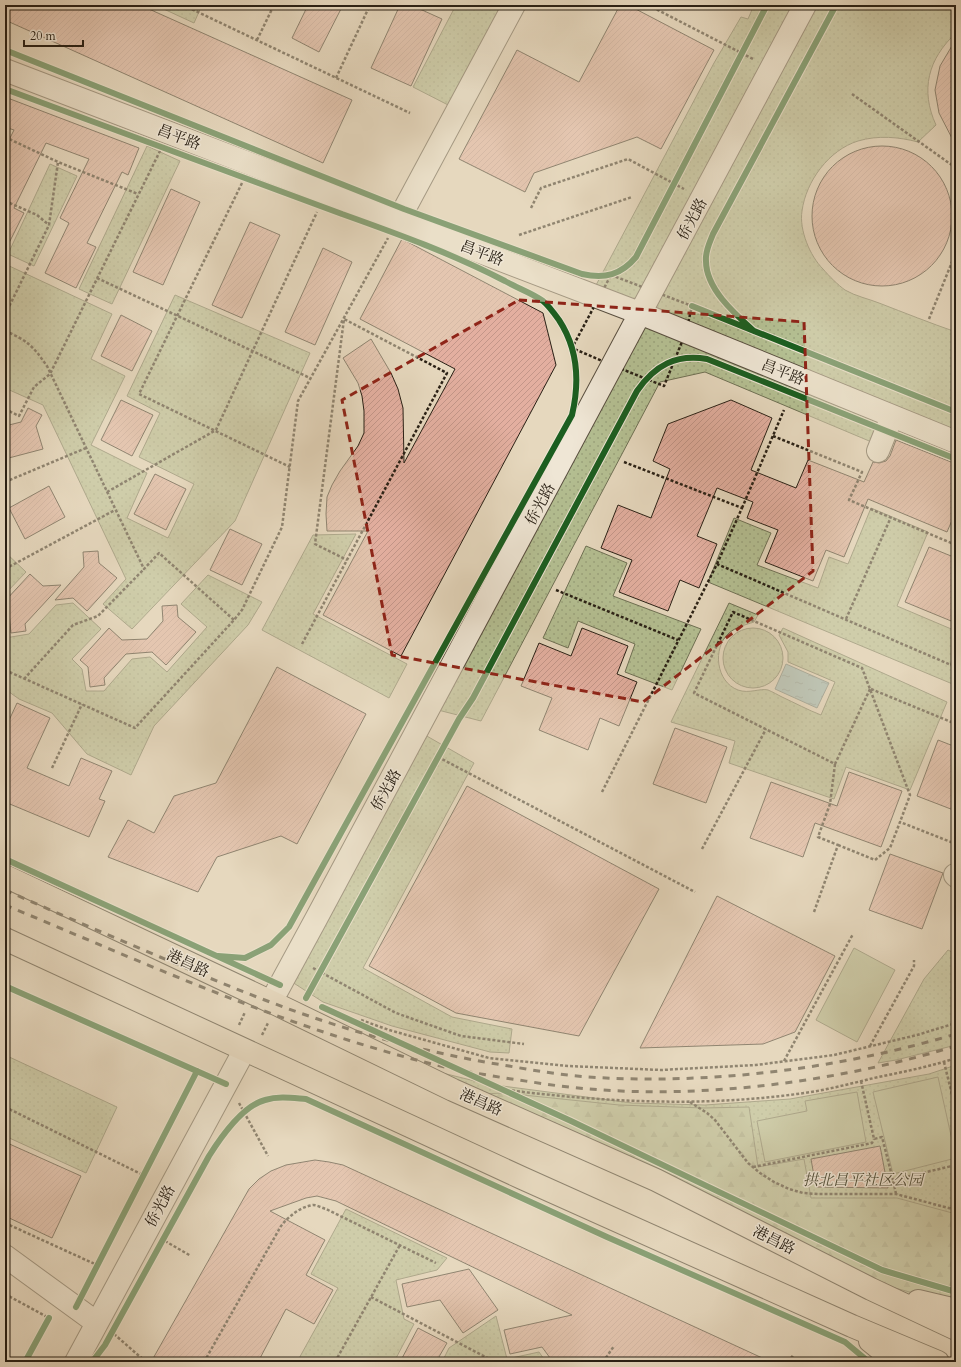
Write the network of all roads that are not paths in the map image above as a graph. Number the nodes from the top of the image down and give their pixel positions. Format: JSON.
{"nodes":[{"id":1,"x":514,"y":5,"type":"edge"},
{"id":2,"x":805,"y":5,"type":"edge"},
{"id":3,"x":5,"y":70,"type":"edge"},
{"id":4,"x":398,"y":221,"type":"junction"},
{"id":5,"x":642,"y":314,"type":"junction"},
{"id":6,"x":892,"y":416,"type":"junction"},
{"id":7,"x":956,"y":442,"type":"edge"},
{"id":8,"x":878,"y":451,"type":"dead end"},
{"id":9,"x":5,"y":876,"type":"edge"},
{"id":10,"x":5,"y":939,"type":"edge"},
{"id":11,"x":271,"y":1002,"type":"junction"},
{"id":12,"x":244,"y":1051,"type":"junction"},
{"id":13,"x":5,"y":1256,"type":"edge"},
{"id":14,"x":871,"y":1289,"type":"junction"},
{"id":15,"x":956,"y":1310,"type":"edge"},
{"id":16,"x":852,"y":1326,"type":"junction"},
{"id":17,"x":956,"y":1329,"type":"edge"},
{"id":18,"x":108,"y":1330,"type":"junction"},
{"id":19,"x":76,"y":1362,"type":"edge"},
{"id":20,"x":896,"y":1362,"type":"edge"},
{"id":21,"x":938,"y":1362,"type":"edge"}],
"edges":[{"from":1,"to":4,"type":"street"},
{"from":2,"to":5,"type":"street","name":"侨光路"},
{"from":3,"to":4,"type":"street","name":"昌平路"},
{"from":4,"to":5,"type":"street","name":"昌平路"},
{"from":5,"to":6,"type":"street","name":"昌平路"},
{"from":5,"to":11,"type":"street","name":"侨光路"},
{"from":6,"to":7,"type":"street","name":"昌平路"},
{"from":6,"to":8,"type":"street"},
{"from":9,"to":11,"type":"main road","name":"港昌路"},
{"from":10,"to":12,"type":"main road"},
{"from":11,"to":14,"type":"main road","name":"港昌路"},
{"from":12,"to":16,"type":"main road"},
{"from":12,"to":18,"type":"street","name":"侨光路"},
{"from":13,"to":18,"type":"street"},
{"from":14,"to":15,"type":"main road"},
{"from":14,"to":17,"type":"main road","name":"港昌路"},
{"from":16,"to":20,"type":"main road"},
{"from":16,"to":21,"type":"main road"},
{"from":18,"to":19,"type":"street","name":"侨光路"}]}
